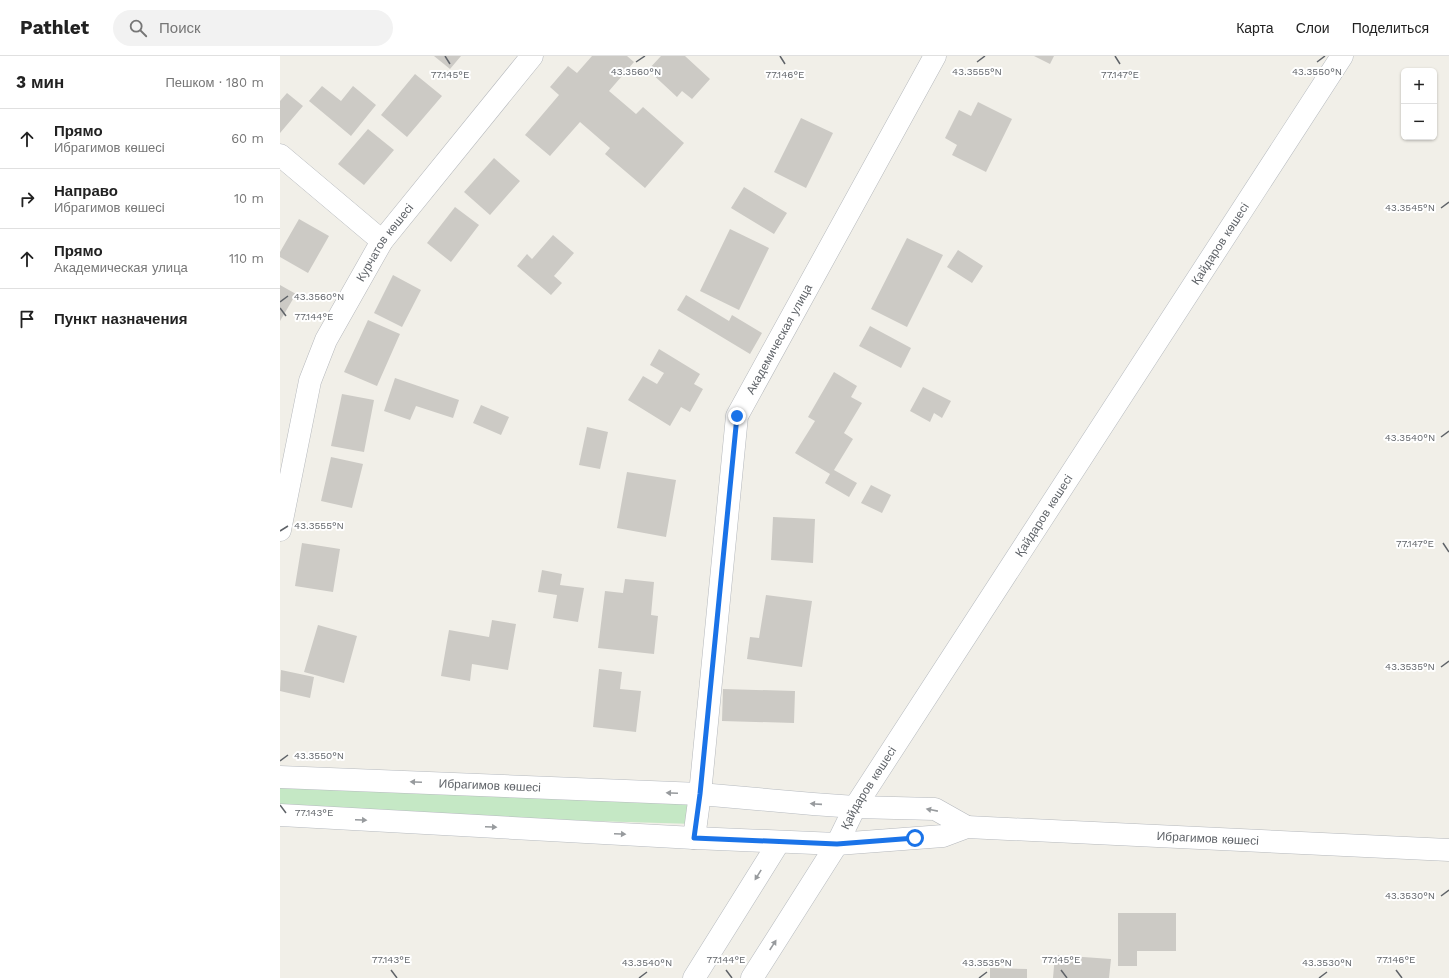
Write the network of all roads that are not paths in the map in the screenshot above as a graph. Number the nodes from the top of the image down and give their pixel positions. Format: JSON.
{"nodes":[{"id":1,"x":532,"y":56,"type":"edge"},
{"id":2,"x":935,"y":56,"type":"edge"},
{"id":3,"x":1342,"y":56,"type":"edge"},
{"id":4,"x":280,"y":156,"type":"edge"},
{"id":5,"x":382,"y":241,"type":"junction"},
{"id":6,"x":280,"y":530,"type":"edge"},
{"id":7,"x":280,"y":776,"type":"edge"},
{"id":8,"x":700,"y":794,"type":"junction"},
{"id":9,"x":855,"y":807,"type":"junction"},
{"id":10,"x":280,"y":815,"type":"edge"},
{"id":11,"x":967,"y":827,"type":"junction"},
{"id":12,"x":694,"y":838,"type":"junction"},
{"id":13,"x":779,"y":842,"type":"junction"},
{"id":14,"x":837,"y":844,"type":"junction"},
{"id":15,"x":1449,"y":850,"type":"edge"},
{"id":16,"x":694,"y":978,"type":"edge"},
{"id":17,"x":752,"y":978,"type":"edge"}],
"edges":[{"from":1,"to":5,"type":"street","name":"Курчатов көшесі"},
{"from":2,"to":8,"type":"street","name":"Академическая улица"},
{"from":3,"to":9,"type":"street","name":"Қайдаров көшесі"},
{"from":4,"to":5,"type":"street"},
{"from":5,"to":6,"type":"street","name":"Курчатов көшесі"},
{"from":8,"to":7,"type":"street","name":"Ибрагимов көшесі","one_way":true},
{"from":9,"to":8,"type":"street","name":"Ибрагимов көшесі","one_way":true},
{"from":8,"to":12,"type":"street"},
{"from":11,"to":9,"type":"street","name":"Ибрагимов көшесі","one_way":true},
{"from":9,"to":14,"type":"street","name":"Қайдаров көшесі"},
{"from":10,"to":12,"type":"street","name":"Ибрагимов көшесі","one_way":true},
{"from":11,"to":14,"type":"street","name":"Ибрагимов көшесі"},
{"from":11,"to":15,"type":"street","name":"Ибрагимов көшесі"},
{"from":12,"to":13,"type":"street","name":"Ибрагимов көшесі"},
{"from":13,"to":14,"type":"street","name":"Ибрагимов көшесі"},
{"from":13,"to":16,"type":"street","one_way":true},
{"from":17,"to":14,"type":"street","name":"Қайдаров көшесі","one_way":true}]}
